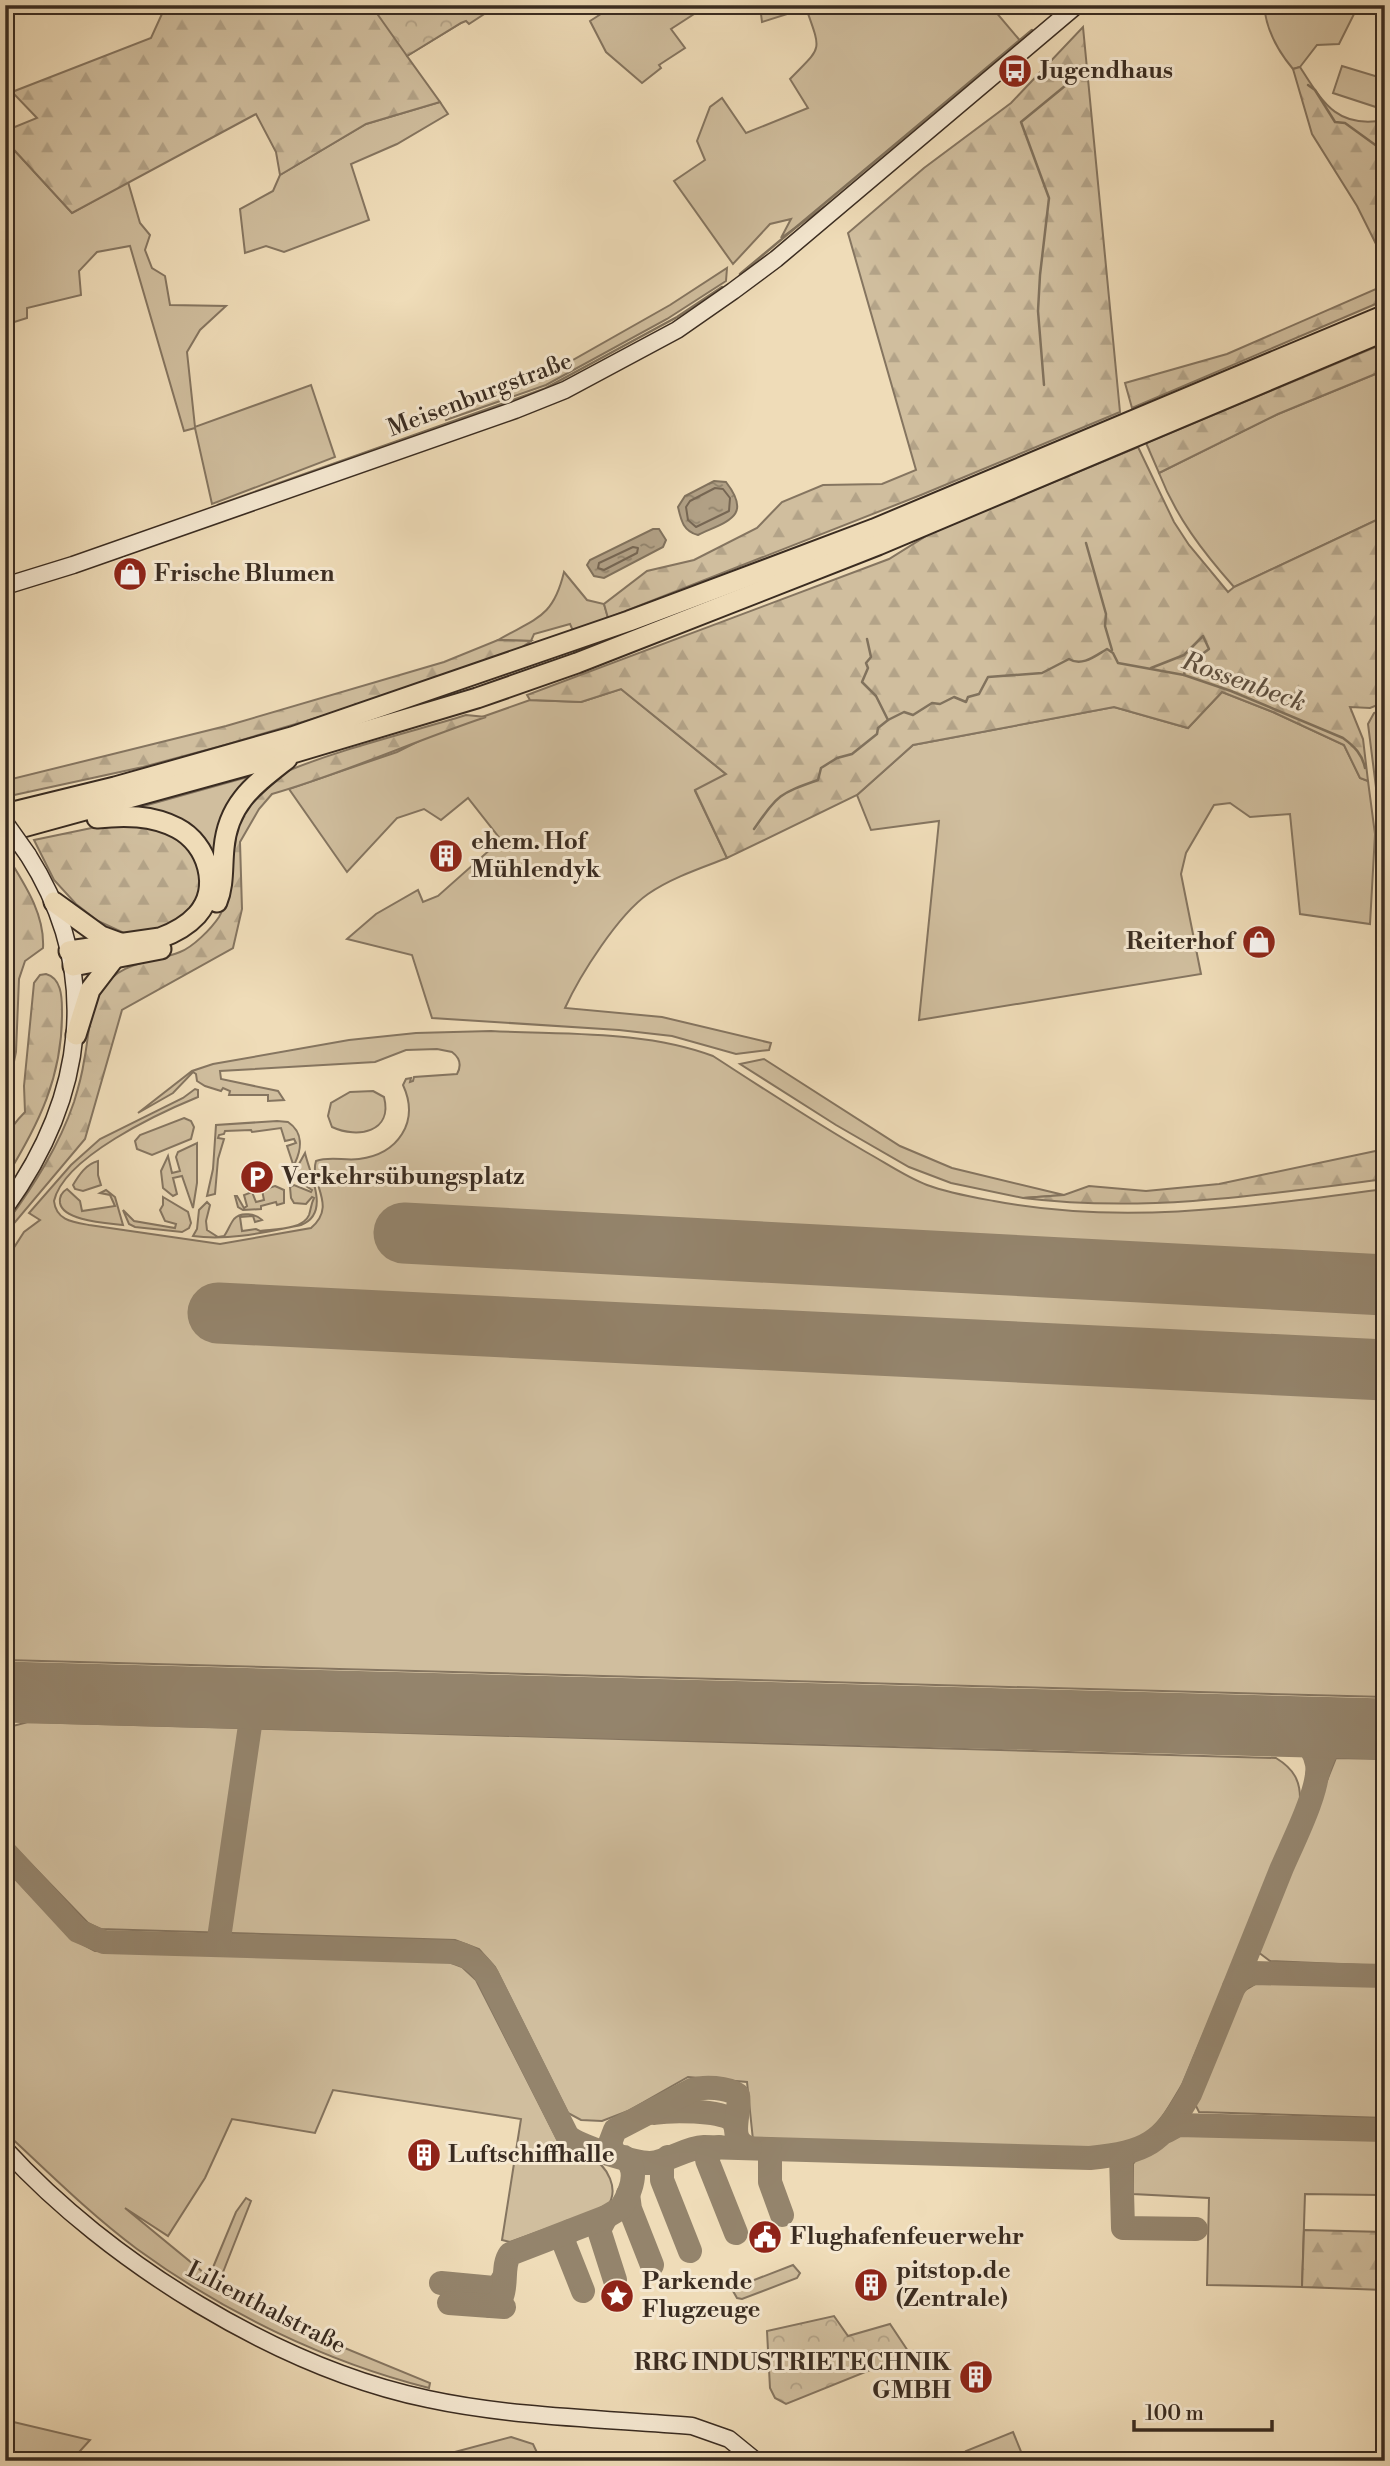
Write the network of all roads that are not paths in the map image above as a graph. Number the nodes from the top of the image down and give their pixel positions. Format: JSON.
{"nodes":[{"id":1,"x":1077,"y":5,"type":"edge"},
{"id":2,"x":1385,"y":315,"type":"edge"},
{"id":3,"x":1385,"y":331,"type":"edge"},
{"id":4,"x":5,"y":586,"type":"edge"},
{"id":5,"x":296,"y":752,"type":"junction"},
{"id":6,"x":5,"y":814,"type":"edge"},
{"id":7,"x":5,"y":822,"type":"edge"},
{"id":8,"x":30,"y":827,"type":"junction"},
{"id":9,"x":5,"y":832,"type":"edge"},
{"id":10,"x":54,"y":902,"type":"junction"},
{"id":11,"x":117,"y":952,"type":"junction"},
{"id":12,"x":71,"y":958,"type":"junction"},
{"id":13,"x":76,"y":1035,"type":"junction"},
{"id":14,"x":5,"y":1208,"type":"edge"},
{"id":15,"x":5,"y":2149,"type":"edge"},
{"id":16,"x":754,"y":2458,"type":"edge"}],
"edges":[{"from":1,"to":4,"type":"main road","name":"Meisenburgstraße"},
{"from":2,"to":6,"type":"highway"},
{"from":3,"to":5,"type":"highway"},
{"from":5,"to":8,"type":"highway"},
{"from":5,"to":11,"type":"highway"},
{"from":7,"to":10,"type":"main road","bridge":true},
{"from":8,"to":9,"type":"highway"},
{"from":8,"to":11,"type":"highway"},
{"from":10,"to":11,"type":"highway"},
{"from":10,"to":12,"type":"main road"},
{"from":11,"to":12,"type":"highway"},
{"from":11,"to":13,"type":"highway"},
{"from":12,"to":13,"type":"main road"},
{"from":13,"to":14,"type":"main road"},
{"from":15,"to":16,"type":"main road","name":"Lilienthalstraße"}]}
